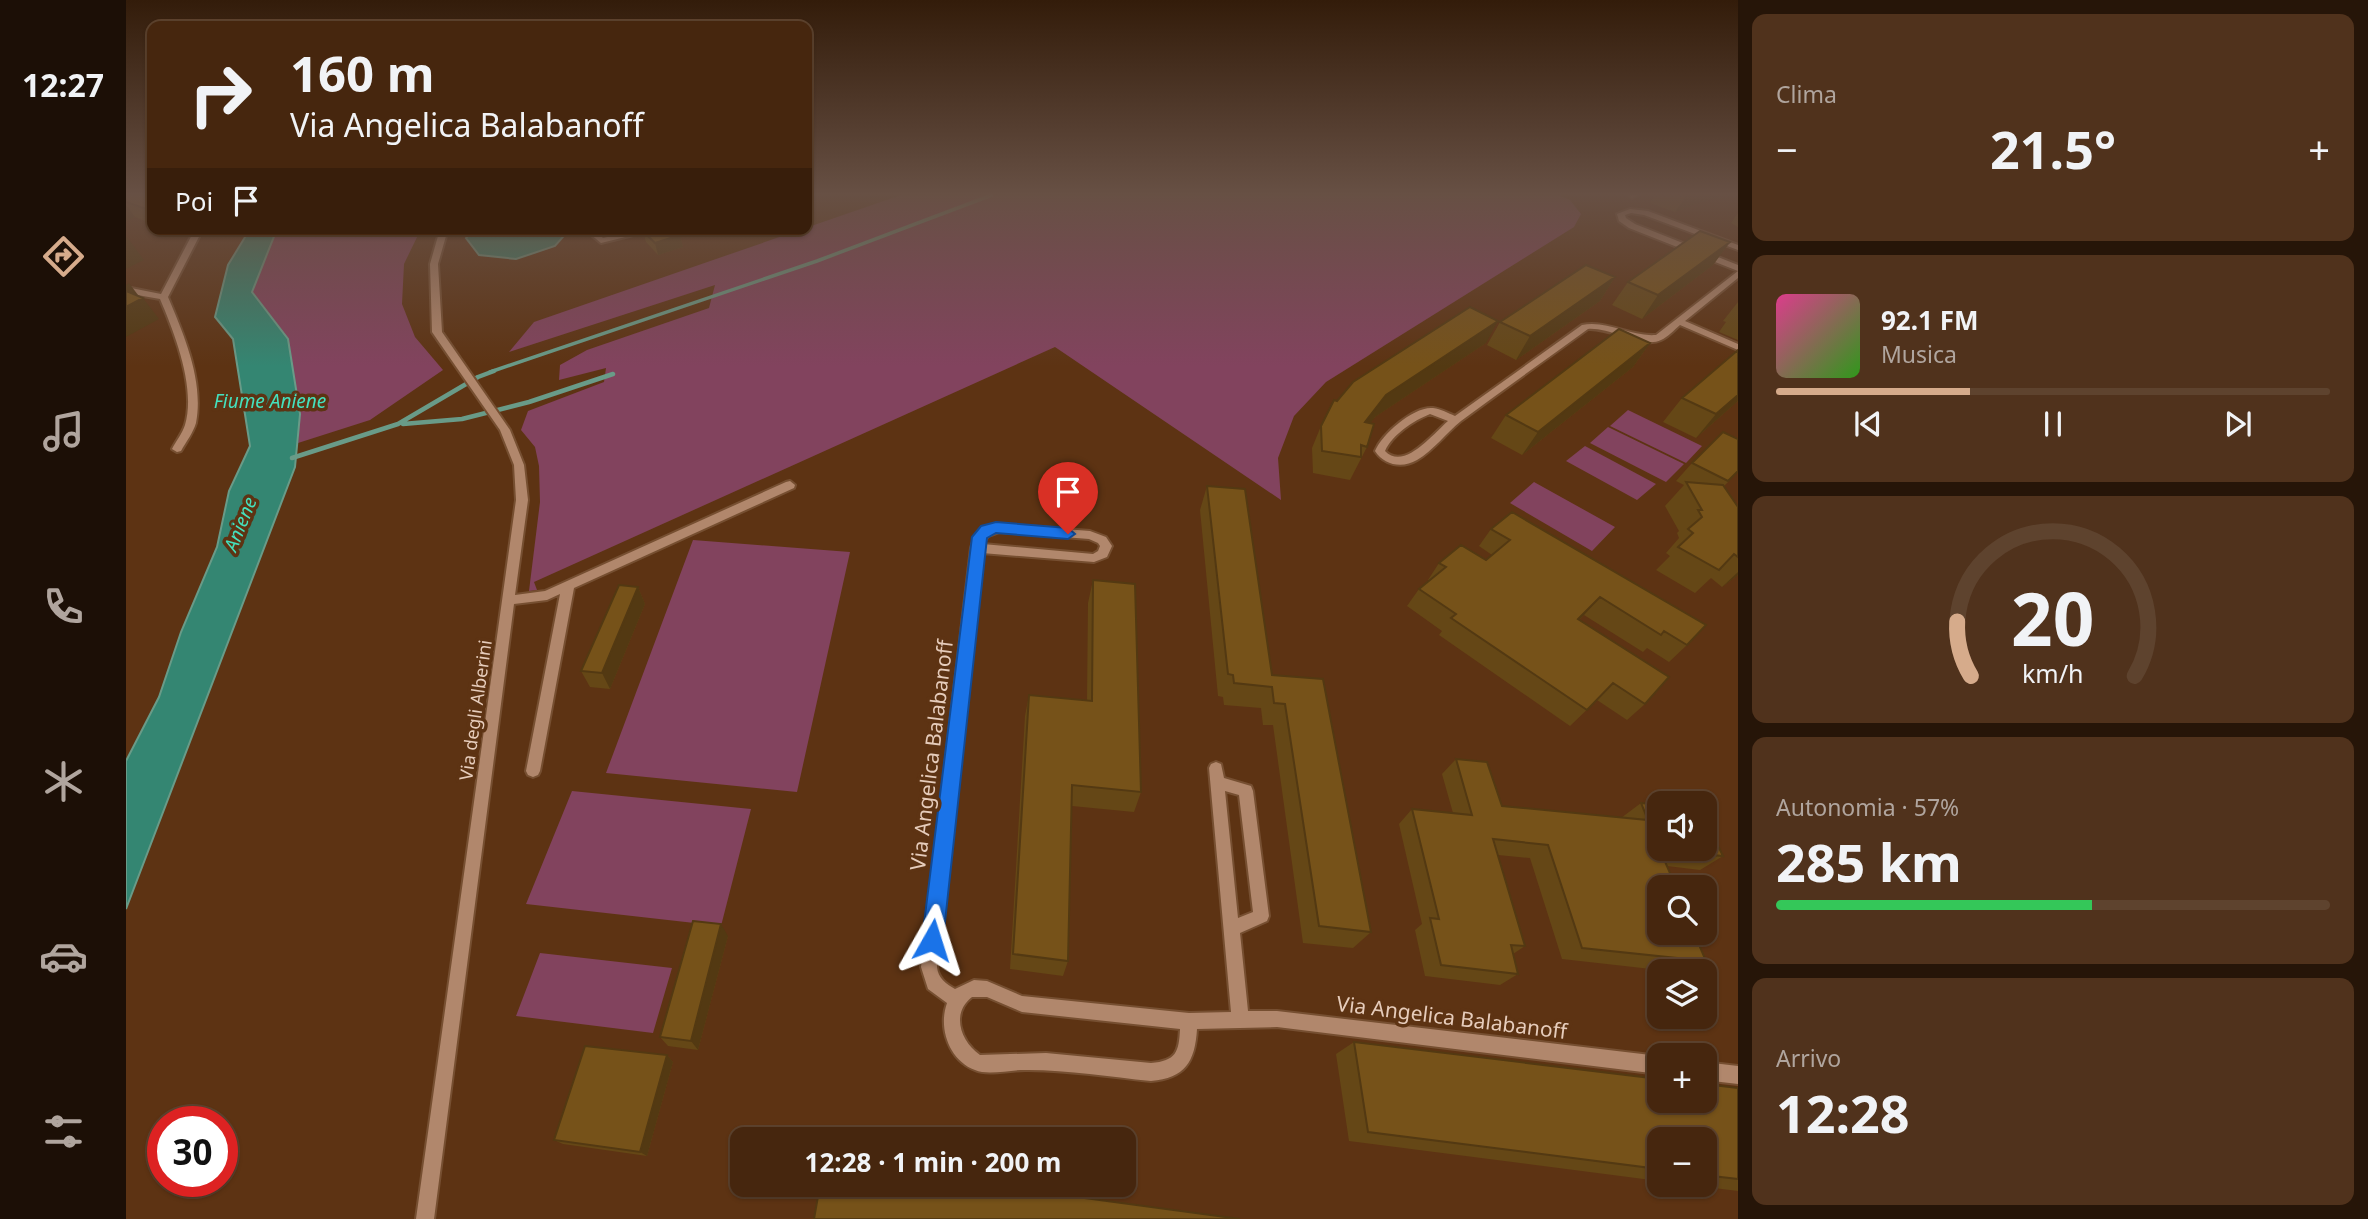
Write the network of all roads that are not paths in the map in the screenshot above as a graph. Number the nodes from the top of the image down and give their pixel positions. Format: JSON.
{"nodes":[{"id":1,"x":187,"y":252,"type":"edge"},
{"id":2,"x":437,"y":252,"type":"edge"},
{"id":3,"x":1697,"y":252,"type":"edge"},
{"id":4,"x":1738,"y":268,"type":"edge"},
{"id":5,"x":1738,"y":274,"type":"edge"},
{"id":6,"x":126,"y":290,"type":"edge"},
{"id":7,"x":164,"y":296,"type":"junction"},
{"id":8,"x":1680,"y":322,"type":"junction"},
{"id":9,"x":1738,"y":346,"type":"edge"},
{"id":10,"x":1455,"y":421,"type":"junction"},
{"id":11,"x":177,"y":449,"type":"dead end"},
{"id":12,"x":790,"y":485,"type":"dead end"},
{"id":13,"x":977,"y":548,"type":"junction"},
{"id":14,"x":568,"y":586,"type":"junction"},
{"id":15,"x":509,"y":600,"type":"junction"},
{"id":16,"x":533,"y":771,"type":"dead end"},
{"id":17,"x":1217,"y":775,"type":"joint"},
{"id":18,"x":1231,"y":929,"type":"junction"},
{"id":19,"x":958,"y":999,"type":"junction"},
{"id":20,"x":1240,"y":1018,"type":"junction"},
{"id":21,"x":1189,"y":1021,"type":"junction"},
{"id":22,"x":1647,"y":1064,"type":"edge"},
{"id":23,"x":1717,"y":1073,"type":"edge"},
{"id":24,"x":1738,"y":1075,"type":"edge"},
{"id":25,"x":425,"y":1219,"type":"edge"}],
"edges":[{"from":1,"to":7,"type":"street"},
{"from":2,"to":15,"type":"street","name":"Via degli Alberini"},
{"from":3,"to":4,"type":"street"},
{"from":5,"to":8,"type":"street"},
{"from":6,"to":7,"type":"street"},
{"from":7,"to":11,"type":"street"},
{"from":8,"to":9,"type":"street"},
{"from":8,"to":10,"type":"street"},
{"from":10,"to":10,"type":"street"},
{"from":12,"to":14,"type":"street"},
{"from":13,"to":13,"type":"street"},
{"from":13,"to":19,"type":"street","name":"Via Angelica Balabanoff"},
{"from":14,"to":15,"type":"street"},
{"from":14,"to":16,"type":"street"},
{"from":15,"to":25,"type":"street","name":"Via degli Alberini"},
{"from":17,"to":18,"type":"street"},
{"from":17,"to":18,"type":"street"},
{"from":18,"to":20,"type":"street"},
{"from":19,"to":21,"type":"street","name":"Via Angelica Balabanoff"},
{"from":19,"to":21,"type":"street"},
{"from":20,"to":21,"type":"street","name":"Via Angelica Balabanoff"},
{"from":20,"to":22,"type":"street","name":"Via Angelica Balabanoff"},
{"from":23,"to":24,"type":"street"}]}
